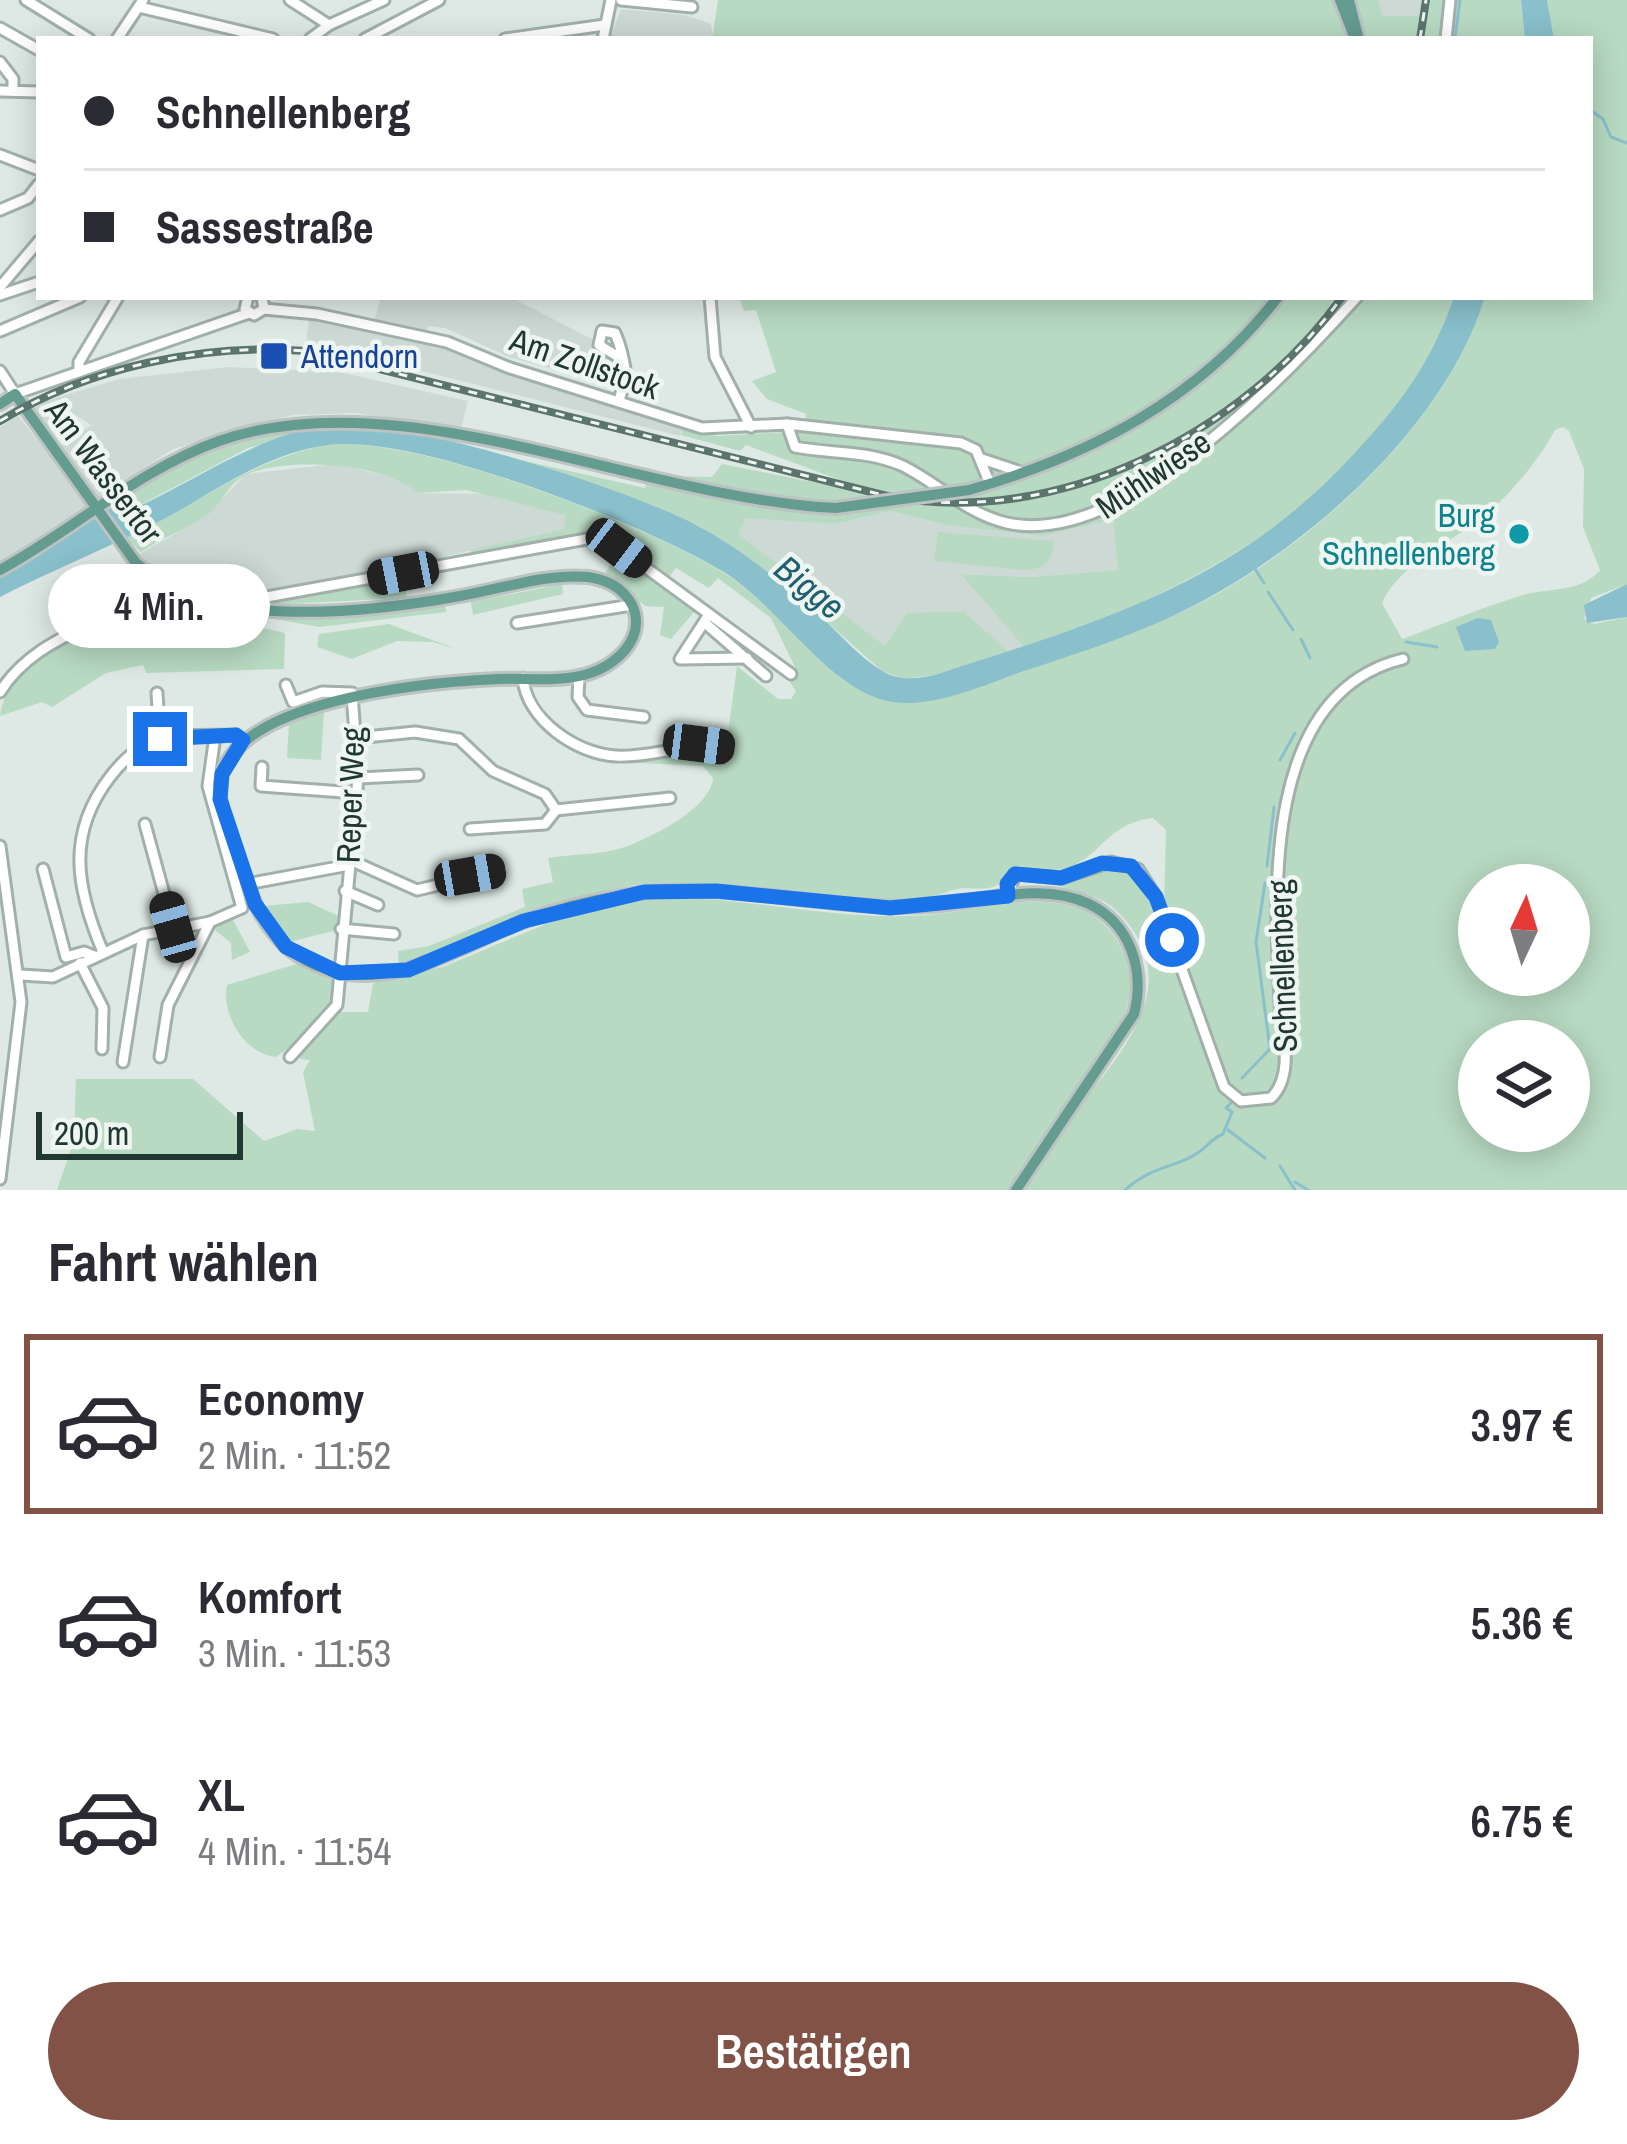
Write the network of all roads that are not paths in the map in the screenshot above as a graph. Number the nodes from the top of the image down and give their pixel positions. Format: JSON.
{"nodes":[{"id":1,"x":26,"y":0,"type":"edge"},
{"id":2,"x":290,"y":0,"type":"edge"},
{"id":3,"x":384,"y":0,"type":"edge"},
{"id":4,"x":439,"y":0,"type":"edge"},
{"id":5,"x":611,"y":0,"type":"edge"},
{"id":6,"x":621,"y":0,"type":"edge"},
{"id":7,"x":1345,"y":0,"type":"edge"},
{"id":8,"x":1450,"y":0,"type":"edge"},
{"id":9,"x":141,"y":4,"type":"edge"},
{"id":10,"x":692,"y":8,"type":"dead end"},
{"id":11,"x":329,"y":25,"type":"junction"},
{"id":12,"x":605,"y":25,"type":"junction"},
{"id":13,"x":0,"y":28,"type":"edge"},
{"id":14,"x":84,"y":36,"type":"edge"},
{"id":15,"x":119,"y":36,"type":"edge"},
{"id":16,"x":257,"y":36,"type":"edge"},
{"id":17,"x":314,"y":36,"type":"edge"},
{"id":18,"x":371,"y":36,"type":"edge"},
{"id":19,"x":526,"y":36,"type":"edge"},
{"id":20,"x":603,"y":36,"type":"edge"},
{"id":21,"x":1356,"y":36,"type":"edge"},
{"id":22,"x":1446,"y":36,"type":"edge"},
{"id":23,"x":36,"y":48,"type":"edge"},
{"id":24,"x":0,"y":62,"type":"edge"},
{"id":25,"x":0,"y":91,"type":"edge"},
{"id":26,"x":13,"y":91,"type":"junction"},
{"id":27,"x":36,"y":92,"type":"edge"},
{"id":28,"x":0,"y":154,"type":"edge"},
{"id":29,"x":36,"y":169,"type":"edge"},
{"id":30,"x":36,"y":188,"type":"edge"},
{"id":31,"x":28,"y":198,"type":"junction"},
{"id":32,"x":36,"y":204,"type":"edge"},
{"id":33,"x":0,"y":209,"type":"edge"},
{"id":34,"x":36,"y":245,"type":"edge"},
{"id":35,"x":36,"y":283,"type":"edge"},
{"id":36,"x":0,"y":291,"type":"edge"},
{"id":37,"x":73,"y":300,"type":"edge"},
{"id":38,"x":116,"y":300,"type":"edge"},
{"id":39,"x":248,"y":300,"type":"edge"},
{"id":40,"x":710,"y":300,"type":"edge"},
{"id":41,"x":1275,"y":300,"type":"edge"},
{"id":42,"x":1354,"y":300,"type":"edge"},
{"id":43,"x":263,"y":303,"type":"edge"},
{"id":44,"x":249,"y":314,"type":"junction"},
{"id":45,"x":0,"y":331,"type":"edge"},
{"id":46,"x":618,"y":342,"type":"junction"},
{"id":47,"x":604,"y":349,"type":"junction"},
{"id":48,"x":626,"y":369,"type":"junction"},
{"id":49,"x":0,"y":371,"type":"edge"},
{"id":50,"x":80,"y":371,"type":"junction"},
{"id":51,"x":14,"y":394,"type":"junction"},
{"id":52,"x":619,"y":401,"type":"junction"},
{"id":53,"x":0,"y":404,"type":"edge"},
{"id":54,"x":787,"y":424,"type":"junction"},
{"id":55,"x":751,"y":427,"type":"junction"},
{"id":56,"x":982,"y":459,"type":"junction"},
{"id":57,"x":1024,"y":473,"type":"junction"},
{"id":58,"x":990,"y":484,"type":"junction"},
{"id":59,"x":96,"y":511,"type":"junction"},
{"id":60,"x":0,"y":570,"type":"edge"},
{"id":61,"x":153,"y":576,"type":"junction"},
{"id":62,"x":185,"y":591,"type":"junction"},
{"id":63,"x":632,"y":605,"type":"junction"},
{"id":64,"x":707,"y":620,"type":"junction"},
{"id":65,"x":517,"y":623,"type":"dead end"},
{"id":66,"x":747,"y":658,"type":"junction"},
{"id":67,"x":1403,"y":658,"type":"dead end"},
{"id":68,"x":791,"y":674,"type":"dead end"},
{"id":69,"x":766,"y":676,"type":"dead end"},
{"id":70,"x":578,"y":677,"type":"junction"},
{"id":71,"x":523,"y":679,"type":"junction"},
{"id":72,"x":286,"y":685,"type":"dead end"},
{"id":73,"x":0,"y":692,"type":"edge"},
{"id":74,"x":158,"y":693,"type":"dead end"},
{"id":75,"x":352,"y":699,"type":"junction"},
{"id":76,"x":644,"y":717,"type":"dead end"},
{"id":77,"x":215,"y":736,"type":"junction"},
{"id":78,"x":356,"y":738,"type":"junction"},
{"id":79,"x":160,"y":739,"type":"junction"},
{"id":80,"x":243,"y":740,"type":"junction"},
{"id":81,"x":727,"y":748,"type":"dead end"},
{"id":82,"x":262,"y":767,"type":"dead end"},
{"id":83,"x":418,"y":775,"type":"dead end"},
{"id":84,"x":358,"y":778,"type":"junction"},
{"id":85,"x":356,"y":793,"type":"junction"},
{"id":86,"x":670,"y":798,"type":"dead end"},
{"id":87,"x":556,"y":809,"type":"junction"},
{"id":88,"x":145,"y":824,"type":"dead end"},
{"id":89,"x":470,"y":829,"type":"dead end"},
{"id":90,"x":0,"y":847,"type":"edge"},
{"id":91,"x":349,"y":862,"type":"junction"},
{"id":92,"x":43,"y":869,"type":"dead end"},
{"id":93,"x":497,"y":871,"type":"dead end"},
{"id":94,"x":247,"y":884,"type":"junction"},
{"id":95,"x":345,"y":891,"type":"junction"},
{"id":96,"x":1008,"y":896,"type":"junction"},
{"id":97,"x":4,"y":903,"type":"edge"},
{"id":98,"x":378,"y":905,"type":"dead end"},
{"id":99,"x":210,"y":922,"type":"junction"},
{"id":100,"x":173,"y":927,"type":"junction"},
{"id":101,"x":341,"y":929,"type":"junction"},
{"id":102,"x":394,"y":934,"type":"dead end"},
{"id":103,"x":143,"y":935,"type":"junction"},
{"id":104,"x":98,"y":954,"type":"junction"},
{"id":105,"x":80,"y":963,"type":"junction"},
{"id":106,"x":340,"y":973,"type":"junction"},
{"id":107,"x":21,"y":975,"type":"junction"},
{"id":108,"x":102,"y":1049,"type":"dead end"},
{"id":109,"x":160,"y":1057,"type":"dead end"},
{"id":110,"x":290,"y":1058,"type":"dead end"},
{"id":111,"x":123,"y":1062,"type":"dead end"},
{"id":112,"x":0,"y":1179,"type":"edge"},
{"id":113,"x":1016,"y":1190,"type":"edge"}],
"edges":[{"from":1,"to":14,"type":"street"},
{"from":2,"to":11,"type":"street"},
{"from":3,"to":11,"type":"street"},
{"from":4,"to":18,"type":"street"},
{"from":5,"to":12,"type":"street"},
{"from":6,"to":10,"type":"street"},
{"from":7,"to":21,"type":"main road"},
{"from":8,"to":22,"type":"street"},
{"from":9,"to":15,"type":"street"},
{"from":9,"to":16,"type":"street"},
{"from":11,"to":17,"type":"street"},
{"from":12,"to":19,"type":"street"},
{"from":12,"to":20,"type":"street"},
{"from":13,"to":23,"type":"street"},
{"from":24,"to":26,"type":"street"},
{"from":25,"to":26,"type":"street"},
{"from":26,"to":27,"type":"street"},
{"from":28,"to":29,"type":"street"},
{"from":30,"to":31,"type":"street"},
{"from":31,"to":32,"type":"street"},
{"from":31,"to":33,"type":"street"},
{"from":34,"to":36,"type":"street"},
{"from":35,"to":36,"type":"street"},
{"from":37,"to":45,"type":"street"},
{"from":38,"to":50,"type":"street"},
{"from":39,"to":44,"type":"street"},
{"from":40,"to":55,"type":"street"},
{"from":41,"to":57,"type":"main road"},
{"from":42,"to":54,"type":"street","name":"Mühlwiese"},
{"from":43,"to":44,"type":"street"},
{"from":43,"to":52,"type":"street","name":"Am Zollstock"},
{"from":44,"to":50,"type":"street"},
{"from":46,"to":47,"type":"street"},
{"from":46,"to":47,"type":"street"},
{"from":46,"to":48,"type":"street"},
{"from":47,"to":48,"type":"street"},
{"from":48,"to":52,"type":"street"},
{"from":49,"to":51,"type":"street"},
{"from":50,"to":51,"type":"street"},
{"from":51,"to":53,"type":"main road"},
{"from":51,"to":59,"type":"main road","name":"Am Wassertor"},
{"from":52,"to":55,"type":"street","name":"Am Zollstock"},
{"from":54,"to":55,"type":"street","name":"Am Zollstock"},
{"from":54,"to":56,"type":"street","name":"Am Zollstock"},
{"from":56,"to":57,"type":"street","name":"Am Zollstock"},
{"from":56,"to":58,"type":"street"},
{"from":57,"to":58,"type":"main road"},
{"from":58,"to":59,"type":"main road","bridge":true},
{"from":59,"to":60,"type":"main road"},
{"from":59,"to":61,"type":"main road","name":"Am Wassertor"},
{"from":61,"to":62,"type":"main road","name":"Am Wassertor"},
{"from":61,"to":73,"type":"street"},
{"from":62,"to":63,"type":"main road","name":"Am Wassertor"},
{"from":62,"to":64,"type":"street"},
{"from":63,"to":65,"type":"street"},
{"from":63,"to":70,"type":"main road"},
{"from":64,"to":66,"type":"street"},
{"from":64,"to":66,"type":"street"},
{"from":64,"to":68,"type":"street"},
{"from":66,"to":69,"type":"street"},
{"from":67,"to":96,"type":"street","name":"Schnellenberg"},
{"from":70,"to":71,"type":"main road"},
{"from":70,"to":76,"type":"street"},
{"from":71,"to":75,"type":"main road"},
{"from":71,"to":81,"type":"street"},
{"from":72,"to":75,"type":"street"},
{"from":74,"to":79,"type":"street"},
{"from":75,"to":78,"type":"street","name":"Reper Weg"},
{"from":75,"to":80,"type":"main road"},
{"from":77,"to":79,"type":"street"},
{"from":77,"to":80,"type":"street"},
{"from":77,"to":99,"type":"street"},
{"from":78,"to":84,"type":"street","name":"Reper Weg"},
{"from":78,"to":87,"type":"street"},
{"from":79,"to":104,"type":"street"},
{"from":80,"to":94,"type":"main road"},
{"from":82,"to":85,"type":"street"},
{"from":83,"to":84,"type":"street"},
{"from":84,"to":85,"type":"street","name":"Reper Weg"},
{"from":85,"to":91,"type":"street","name":"Reper Weg"},
{"from":86,"to":87,"type":"street"},
{"from":87,"to":89,"type":"street"},
{"from":88,"to":100,"type":"street"},
{"from":90,"to":97,"type":"street"},
{"from":91,"to":93,"type":"street"},
{"from":91,"to":94,"type":"street"},
{"from":91,"to":95,"type":"street","name":"Reper Weg"},
{"from":92,"to":104,"type":"street"},
{"from":94,"to":106,"type":"main road"},
{"from":95,"to":98,"type":"street","name":"Reper Weg"},
{"from":95,"to":101,"type":"street","name":"Reper Weg"},
{"from":96,"to":106,"type":"main road"},
{"from":96,"to":113,"type":"main road"},
{"from":97,"to":107,"type":"street"},
{"from":99,"to":100,"type":"street"},
{"from":99,"to":109,"type":"street"},
{"from":100,"to":103,"type":"street"},
{"from":101,"to":102,"type":"street"},
{"from":101,"to":106,"type":"street","name":"Reper Weg"},
{"from":103,"to":104,"type":"street"},
{"from":103,"to":111,"type":"street"},
{"from":104,"to":105,"type":"street"},
{"from":105,"to":107,"type":"street"},
{"from":105,"to":108,"type":"street"},
{"from":106,"to":110,"type":"street","name":"Reper Weg"},
{"from":107,"to":112,"type":"street"}]}
